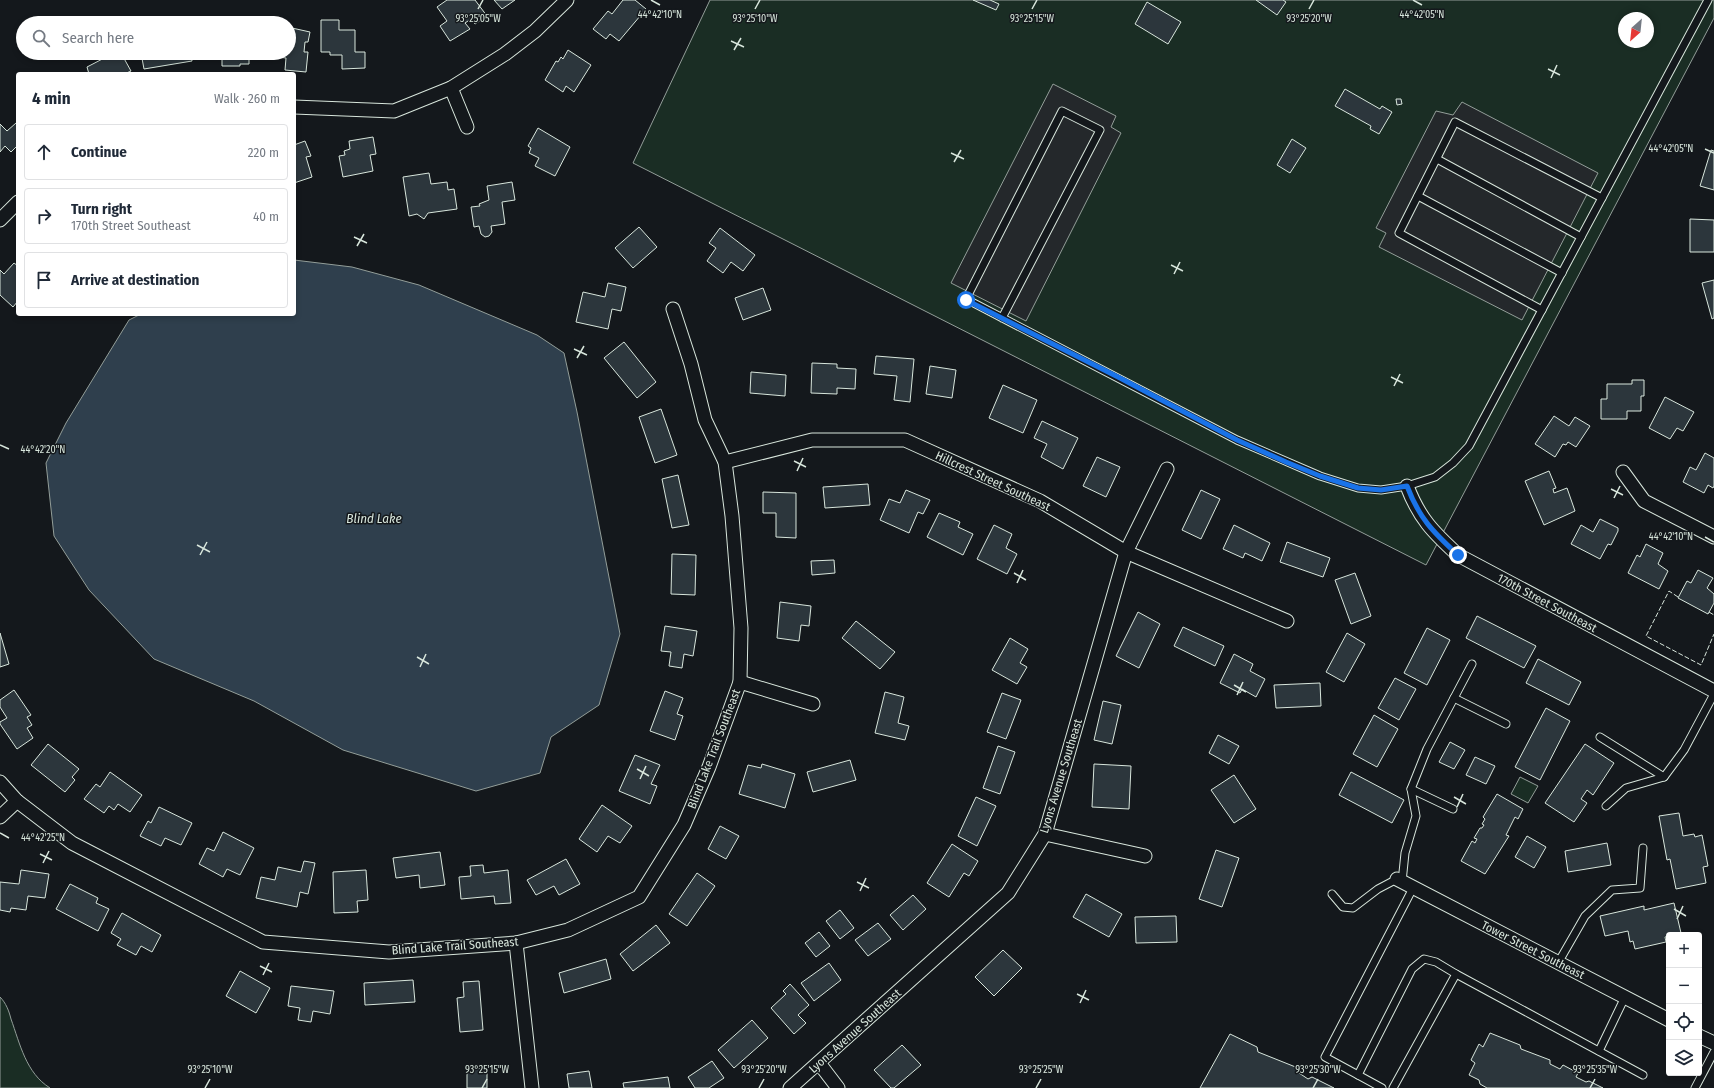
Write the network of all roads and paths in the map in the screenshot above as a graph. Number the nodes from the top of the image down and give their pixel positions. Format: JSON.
{"nodes":[{"id":1,"x":567,"y":0,"type":"edge"},
{"id":2,"x":1708,"y":0,"type":"edge"},
{"id":3,"x":451,"y":88,"type":"junction"},
{"id":4,"x":296,"y":107,"type":"edge"},
{"id":5,"x":467,"y":127,"type":"dead end"},
{"id":6,"x":1437,"y":159,"type":"junction"},
{"id":7,"x":1418,"y":196,"type":"junction"},
{"id":8,"x":1602,"y":198,"type":"junction"},
{"id":9,"x":16,"y":204,"type":"edge"},
{"id":10,"x":0,"y":220,"type":"edge"},
{"id":11,"x":1581,"y":237,"type":"junction"},
{"id":12,"x":1562,"y":273,"type":"junction"},
{"id":13,"x":673,"y":310,"type":"dead end"},
{"id":14,"x":1542,"y":310,"type":"junction"},
{"id":15,"x":1002,"y":318,"type":"junction"},
{"id":16,"x":725,"y":462,"type":"junction"},
{"id":17,"x":1167,"y":469,"type":"dead end"},
{"id":18,"x":1623,"y":472,"type":"dead end"},
{"id":19,"x":1407,"y":486,"type":"junction"},
{"id":20,"x":1714,"y":537,"type":"edge"},
{"id":21,"x":1126,"y":552,"type":"junction"},
{"id":22,"x":1288,"y":622,"type":"dead end"},
{"id":23,"x":1472,"y":664,"type":"dead end"},
{"id":24,"x":740,"y":682,"type":"junction"},
{"id":25,"x":1714,"y":692,"type":"edge"},
{"id":26,"x":1454,"y":698,"type":"junction"},
{"id":27,"x":813,"y":704,"type":"dead end"},
{"id":28,"x":1506,"y":724,"type":"dead end"},
{"id":29,"x":1600,"y":737,"type":"dead end"},
{"id":30,"x":1664,"y":777,"type":"junction"},
{"id":31,"x":0,"y":782,"type":"edge"},
{"id":32,"x":1411,"y":789,"type":"junction"},
{"id":33,"x":17,"y":801,"type":"junction"},
{"id":34,"x":1606,"y":806,"type":"dead end"},
{"id":35,"x":1453,"y":810,"type":"dead end"},
{"id":36,"x":0,"y":817,"type":"edge"},
{"id":37,"x":1045,"y":834,"type":"junction"},
{"id":38,"x":1643,"y":848,"type":"dead end"},
{"id":39,"x":1145,"y":856,"type":"dead end"},
{"id":40,"x":1404,"y":883,"type":"junction"},
{"id":41,"x":1332,"y":894,"type":"dead end"},
{"id":42,"x":516,"y":943,"type":"junction"},
{"id":43,"x":1558,"y":963,"type":"junction"},
{"id":44,"x":1456,"y":974,"type":"junction"},
{"id":45,"x":1625,"y":997,"type":"junction"},
{"id":46,"x":1666,"y":1018,"type":"edge"},
{"id":47,"x":1702,"y":1038,"type":"edge"},
{"id":48,"x":1714,"y":1044,"type":"edge"},
{"id":49,"x":1599,"y":1051,"type":"junction"},
{"id":50,"x":1714,"y":1052,"type":"edge"},
{"id":51,"x":819,"y":1063,"type":"junction"},
{"id":52,"x":1358,"y":1075,"type":"junction"},
{"id":53,"x":1643,"y":1075,"type":"dead end"},
{"id":54,"x":532,"y":1088,"type":"edge"},
{"id":55,"x":790,"y":1088,"type":"edge"},
{"id":56,"x":838,"y":1088,"type":"edge"},
{"id":57,"x":1382,"y":1088,"type":"edge"},
{"id":58,"x":1393,"y":1088,"type":"edge"},
{"id":59,"x":1695,"y":1088,"type":"edge"}],
"edges":[{"from":1,"to":3,"type":"street"},
{"from":2,"to":8,"type":"lane"},
{"from":3,"to":4,"type":"street"},
{"from":3,"to":5,"type":"street"},
{"from":6,"to":7,"type":"lane"},
{"from":6,"to":8,"type":"lane"},
{"from":6,"to":11,"type":"lane"},
{"from":7,"to":12,"type":"lane"},
{"from":7,"to":14,"type":"lane"},
{"from":8,"to":11,"type":"lane"},
{"from":9,"to":10,"type":"street"},
{"from":11,"to":12,"type":"lane"},
{"from":12,"to":14,"type":"lane"},
{"from":13,"to":16,"type":"street","name":"Blind Lake Trail Southeast"},
{"from":14,"to":19,"type":"lane"},
{"from":15,"to":15,"type":"lane"},
{"from":15,"to":19,"type":"lane"},
{"from":16,"to":21,"type":"street","name":"Hillcrest Street Southeast"},
{"from":16,"to":24,"type":"street","name":"Blind Lake Trail Southeast"},
{"from":17,"to":21,"type":"street","name":"Lyons Avenue Southeast"},
{"from":18,"to":20,"type":"street"},
{"from":19,"to":25,"type":"street","name":"170th Street Southeast"},
{"from":21,"to":22,"type":"street","name":"Hillcrest Street Southeast"},
{"from":21,"to":37,"type":"street","name":"Lyons Avenue Southeast"},
{"from":23,"to":26,"type":"lane"},
{"from":24,"to":27,"type":"street"},
{"from":24,"to":42,"type":"street","name":"Blind Lake Trail Southeast"},
{"from":25,"to":30,"type":"lane"},
{"from":26,"to":28,"type":"lane"},
{"from":26,"to":32,"type":"lane"},
{"from":29,"to":30,"type":"lane"},
{"from":30,"to":34,"type":"lane"},
{"from":31,"to":33,"type":"street","name":"Blind Lake Trail Southeast"},
{"from":32,"to":35,"type":"lane"},
{"from":32,"to":40,"type":"lane"},
{"from":33,"to":36,"type":"street"},
{"from":33,"to":42,"type":"street","name":"Blind Lake Trail Southeast"},
{"from":37,"to":39,"type":"street"},
{"from":37,"to":51,"type":"street","name":"Lyons Avenue Southeast"},
{"from":38,"to":43,"type":"lane"},
{"from":40,"to":41,"type":"lane"},
{"from":40,"to":43,"type":"street","name":"Tower Street Southeast"},
{"from":40,"to":52,"type":"lane"},
{"from":42,"to":54,"type":"street"},
{"from":43,"to":45,"type":"street","name":"Tower Street Southeast"},
{"from":44,"to":49,"type":"lane"},
{"from":44,"to":52,"type":"lane"},
{"from":44,"to":58,"type":"lane"},
{"from":45,"to":46,"type":"street","name":"Tower Street Southeast"},
{"from":45,"to":49,"type":"lane"},
{"from":47,"to":48,"type":"street"},
{"from":49,"to":53,"type":"lane"},
{"from":50,"to":59,"type":"lane"},
{"from":51,"to":55,"type":"street","name":"Lyons Avenue Southeast"},
{"from":51,"to":56,"type":"street"},
{"from":52,"to":57,"type":"lane"}]}
